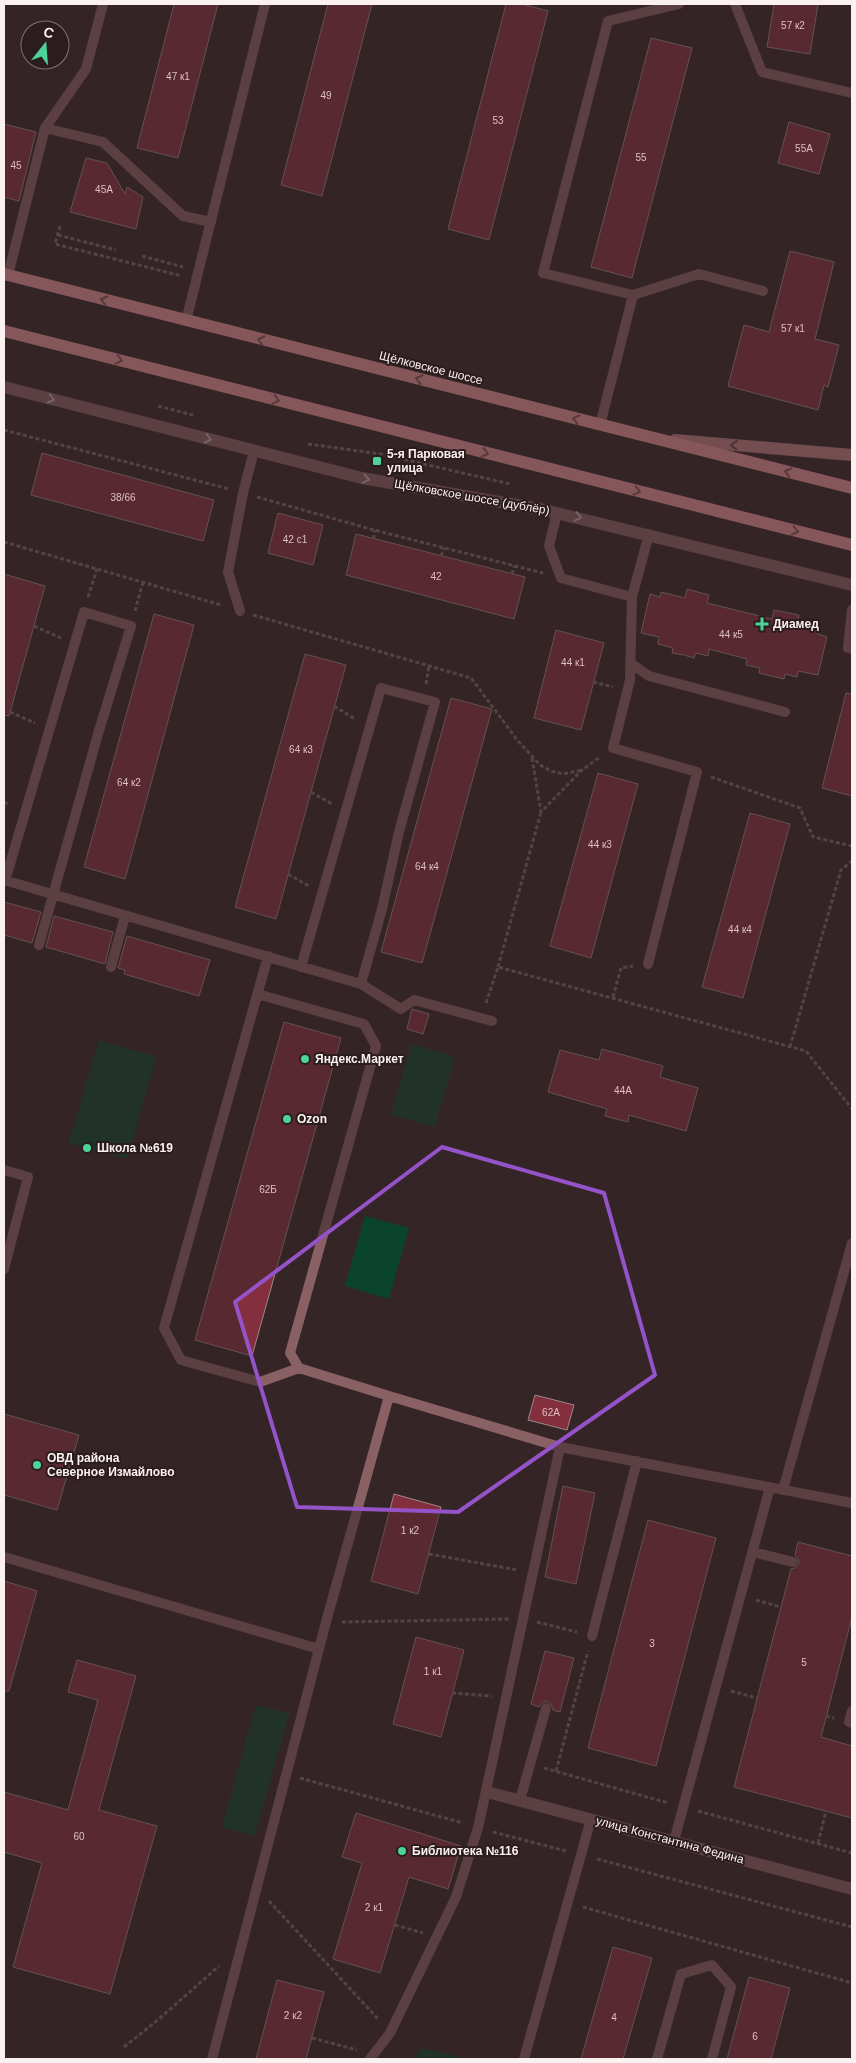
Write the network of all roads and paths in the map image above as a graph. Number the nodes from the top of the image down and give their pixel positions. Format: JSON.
{"nodes":[{"id":1,"x":103,"y":4,"type":"edge"},
{"id":2,"x":265,"y":4,"type":"edge"},
{"id":3,"x":679,"y":4,"type":"edge"},
{"id":4,"x":735,"y":4,"type":"edge"},
{"id":5,"x":852,"y":92,"type":"edge"},
{"id":6,"x":45,"y":128,"type":"junction"},
{"id":7,"x":211,"y":222,"type":"junction"},
{"id":8,"x":60,"y":226,"type":"dead end"},
{"id":9,"x":58,"y":235,"type":"junction"},
{"id":10,"x":116,"y":250,"type":"dead end"},
{"id":11,"x":142,"y":256,"type":"dead end"},
{"id":12,"x":177,"y":266,"type":"dead end"},
{"id":13,"x":6,"y":274,"type":"edge"},
{"id":14,"x":186,"y":277,"type":"dead end"},
{"id":15,"x":763,"y":291,"type":"dead end"},
{"id":16,"x":633,"y":295,"type":"junction"},
{"id":17,"x":186,"y":321,"type":"junction"},
{"id":18,"x":4,"y":331,"type":"edge"},
{"id":19,"x":4,"y":387,"type":"edge"},
{"id":20,"x":154,"y":406,"type":"dead end"},
{"id":21,"x":200,"y":417,"type":"dead end"},
{"id":22,"x":600,"y":425,"type":"junction"},
{"id":23,"x":4,"y":430,"type":"edge"},
{"id":24,"x":658,"y":438,"type":"junction"},
{"id":25,"x":305,"y":444,"type":"dead end"},
{"id":26,"x":254,"y":451,"type":"junction"},
{"id":27,"x":852,"y":455,"type":"edge"},
{"id":28,"x":510,"y":484,"type":"dead end"},
{"id":29,"x":852,"y":488,"type":"edge"},
{"id":30,"x":243,"y":493,"type":"junction"},
{"id":31,"x":557,"y":513,"type":"junction"},
{"id":32,"x":374,"y":530,"type":"junction"},
{"id":33,"x":649,"y":534,"type":"junction"},
{"id":34,"x":374,"y":539,"type":"dead end"},
{"id":35,"x":4,"y":542,"type":"edge"},
{"id":36,"x":852,"y":545,"type":"edge"},
{"id":37,"x":444,"y":548,"type":"junction"},
{"id":38,"x":441,"y":556,"type":"dead end"},
{"id":39,"x":514,"y":566,"type":"junction"},
{"id":40,"x":97,"y":569,"type":"junction"},
{"id":41,"x":512,"y":574,"type":"dead end"},
{"id":42,"x":561,"y":578,"type":"junction"},
{"id":43,"x":143,"y":582,"type":"junction"},
{"id":44,"x":852,"y":585,"type":"edge"},
{"id":45,"x":91,"y":587,"type":"dead end"},
{"id":46,"x":632,"y":597,"type":"junction"},
{"id":47,"x":852,"y":610,"type":"edge"},
{"id":48,"x":240,"y":611,"type":"junction"},
{"id":49,"x":34,"y":626,"type":"dead end"},
{"id":50,"x":131,"y":626,"type":"junction"},
{"id":51,"x":74,"y":644,"type":"junction"},
{"id":52,"x":852,"y":650,"type":"edge"},
{"id":53,"x":632,"y":664,"type":"junction"},
{"id":54,"x":334,"y":706,"type":"dead end"},
{"id":55,"x":10,"y":712,"type":"dead end"},
{"id":56,"x":785,"y":712,"type":"dead end"},
{"id":57,"x":370,"y":727,"type":"junction"},
{"id":58,"x":49,"y":730,"type":"junction"},
{"id":59,"x":613,"y":748,"type":"junction"},
{"id":60,"x":532,"y":756,"type":"junction"},
{"id":61,"x":582,"y":770,"type":"junction"},
{"id":62,"x":697,"y":772,"type":"junction"},
{"id":63,"x":311,"y":792,"type":"dead end"},
{"id":64,"x":345,"y":812,"type":"junction"},
{"id":65,"x":541,"y":812,"type":"junction"},
{"id":66,"x":852,"y":846,"type":"edge"},
{"id":67,"x":852,"y":861,"type":"edge"},
{"id":68,"x":288,"y":874,"type":"dead end"},
{"id":69,"x":4,"y":880,"type":"edge"},
{"id":70,"x":322,"y":894,"type":"junction"},
{"id":71,"x":52,"y":895,"type":"junction"},
{"id":72,"x":125,"y":916,"type":"junction"},
{"id":73,"x":39,"y":945,"type":"dead end"},
{"id":74,"x":268,"y":956,"type":"junction"},
{"id":75,"x":648,"y":964,"type":"dead end"},
{"id":76,"x":111,"y":967,"type":"dead end"},
{"id":77,"x":301,"y":967,"type":"junction"},
{"id":78,"x":498,"y":967,"type":"junction"},
{"id":79,"x":621,"y":968,"type":"dead end"},
{"id":80,"x":361,"y":984,"type":"junction"},
{"id":81,"x":257,"y":994,"type":"junction"},
{"id":82,"x":613,"y":997,"type":"junction"},
{"id":83,"x":481,"y":1018,"type":"junction"},
{"id":84,"x":492,"y":1021,"type":"dead end"},
{"id":85,"x":790,"y":1047,"type":"junction"},
{"id":86,"x":852,"y":1109,"type":"edge"},
{"id":87,"x":4,"y":1170,"type":"edge"},
{"id":88,"x":852,"y":1243,"type":"edge"},
{"id":89,"x":4,"y":1268,"type":"edge"},
{"id":90,"x":299,"y":1368,"type":"junction"},
{"id":91,"x":389,"y":1396,"type":"junction"},
{"id":92,"x":560,"y":1446,"type":"junction"},
{"id":93,"x":637,"y":1461,"type":"junction"},
{"id":94,"x":770,"y":1487,"type":"junction"},
{"id":95,"x":783,"y":1490,"type":"junction"},
{"id":96,"x":852,"y":1503,"type":"edge"},
{"id":97,"x":753,"y":1552,"type":"junction"},
{"id":98,"x":429,"y":1554,"type":"dead end"},
{"id":99,"x":4,"y":1557,"type":"edge"},
{"id":100,"x":793,"y":1562,"type":"dead end"},
{"id":101,"x":533,"y":1573,"type":"junction"},
{"id":102,"x":741,"y":1596,"type":"junction"},
{"id":103,"x":781,"y":1607,"type":"dead end"},
{"id":104,"x":523,"y":1618,"type":"junction"},
{"id":105,"x":326,"y":1622,"type":"junction"},
{"id":106,"x":592,"y":1636,"type":"junction"},
{"id":107,"x":320,"y":1649,"type":"junction"},
{"id":108,"x":716,"y":1687,"type":"junction"},
{"id":109,"x":452,"y":1693,"type":"dead end"},
{"id":110,"x":506,"y":1697,"type":"junction"},
{"id":111,"x":757,"y":1698,"type":"dead end"},
{"id":112,"x":546,"y":1708,"type":"dead end"},
{"id":113,"x":852,"y":1711,"type":"edge"},
{"id":114,"x":852,"y":1723,"type":"edge"},
{"id":115,"x":556,"y":1771,"type":"dead end"},
{"id":116,"x":287,"y":1774,"type":"junction"},
{"id":117,"x":487,"y":1792,"type":"junction"},
{"id":118,"x":520,"y":1800,"type":"junction"},
{"id":119,"x":826,"y":1811,"type":"dead end"},
{"id":120,"x":591,"y":1819,"type":"junction"},
{"id":121,"x":478,"y":1828,"type":"junction"},
{"id":122,"x":674,"y":1841,"type":"junction"},
{"id":123,"x":818,"y":1843,"type":"dead end"},
{"id":124,"x":581,"y":1855,"type":"junction"},
{"id":125,"x":256,"y":1888,"type":"junction"},
{"id":126,"x":852,"y":1889,"type":"edge"},
{"id":127,"x":568,"y":1902,"type":"junction"},
{"id":128,"x":394,"y":1925,"type":"dead end"},
{"id":129,"x":852,"y":1927,"type":"edge"},
{"id":130,"x":431,"y":1935,"type":"dead end"},
{"id":131,"x":241,"y":1947,"type":"junction"},
{"id":132,"x":852,"y":1983,"type":"edge"},
{"id":133,"x":384,"y":2025,"type":"dead end"},
{"id":134,"x":312,"y":2038,"type":"dead end"},
{"id":135,"x":124,"y":2047,"type":"dead end"},
{"id":136,"x":366,"y":2055,"type":"edge"},
{"id":137,"x":212,"y":2059,"type":"edge"},
{"id":138,"x":524,"y":2059,"type":"edge"},
{"id":139,"x":657,"y":2059,"type":"edge"},
{"id":140,"x":712,"y":2059,"type":"edge"}],
"edges":[{"from":1,"to":6,"type":"lane"},
{"from":2,"to":7,"type":"lane"},
{"from":3,"to":16,"type":"lane"},
{"from":4,"to":5,"type":"lane"},
{"from":6,"to":7,"type":"lane"},
{"from":6,"to":13,"type":"lane"},
{"from":7,"to":17,"type":"lane"},
{"from":8,"to":9,"type":"path"},
{"from":9,"to":10,"type":"path"},
{"from":9,"to":14,"type":"path"},
{"from":11,"to":12,"type":"path"},
{"from":17,"to":13,"type":"main road","name":"Щёлковское шоссе","one_way":true},
{"from":15,"to":16,"type":"lane"},
{"from":16,"to":22,"type":"lane"},
{"from":22,"to":17,"type":"main road","name":"Щёлковское шоссе","one_way":true},
{"from":18,"to":36,"type":"main road","one_way":true},
{"from":19,"to":26,"type":"street","name":"Щёлковское шоссе (дублёр)","one_way":true},
{"from":20,"to":21,"type":"path"},
{"from":22,"to":24,"type":"main road","name":"Щёлковское шоссе"},
{"from":23,"to":30,"type":"path"},
{"from":27,"to":24,"type":"main road","one_way":true},
{"from":29,"to":24,"type":"main road","name":"Щёлковское шоссе","one_way":true},
{"from":25,"to":28,"type":"path"},
{"from":26,"to":30,"type":"lane"},
{"from":26,"to":31,"type":"street","name":"Щёлковское шоссе (дублёр)","one_way":true},
{"from":30,"to":32,"type":"path"},
{"from":30,"to":48,"type":"lane"},
{"from":31,"to":33,"type":"street","name":"Щёлковское шоссе (дублёр)","one_way":true},
{"from":31,"to":42,"type":"lane"},
{"from":32,"to":34,"type":"path"},
{"from":32,"to":37,"type":"path"},
{"from":33,"to":44,"type":"street","name":"Щёлковское шоссе (дублёр)"},
{"from":33,"to":46,"type":"lane"},
{"from":35,"to":40,"type":"path"},
{"from":37,"to":38,"type":"path"},
{"from":37,"to":39,"type":"path"},
{"from":39,"to":41,"type":"path"},
{"from":39,"to":42,"type":"path"},
{"from":40,"to":43,"type":"path"},
{"from":40,"to":45,"type":"path"},
{"from":42,"to":46,"type":"lane"},
{"from":43,"to":48,"type":"path"},
{"from":43,"to":50,"type":"path"},
{"from":46,"to":53,"type":"lane"},
{"from":47,"to":52,"type":"lane"},
{"from":48,"to":60,"type":"path"},
{"from":49,"to":51,"type":"path"},
{"from":50,"to":51,"type":"lane"},
{"from":50,"to":71,"type":"lane"},
{"from":51,"to":58,"type":"lane"},
{"from":53,"to":56,"type":"lane"},
{"from":53,"to":59,"type":"lane"},
{"from":54,"to":57,"type":"path"},
{"from":55,"to":58,"type":"path"},
{"from":57,"to":64,"type":"lane"},
{"from":57,"to":80,"type":"lane"},
{"from":58,"to":69,"type":"lane"},
{"from":59,"to":61,"type":"path"},
{"from":59,"to":62,"type":"lane"},
{"from":60,"to":61,"type":"path"},
{"from":60,"to":65,"type":"path"},
{"from":61,"to":65,"type":"path"},
{"from":62,"to":66,"type":"path"},
{"from":62,"to":75,"type":"lane"},
{"from":63,"to":64,"type":"path"},
{"from":64,"to":70,"type":"lane"},
{"from":65,"to":78,"type":"path"},
{"from":67,"to":85,"type":"path"},
{"from":68,"to":70,"type":"path"},
{"from":69,"to":71,"type":"lane"},
{"from":70,"to":77,"type":"lane"},
{"from":71,"to":72,"type":"lane"},
{"from":71,"to":73,"type":"lane"},
{"from":72,"to":74,"type":"lane"},
{"from":72,"to":76,"type":"lane"},
{"from":74,"to":77,"type":"lane"},
{"from":74,"to":81,"type":"lane"},
{"from":77,"to":80,"type":"lane"},
{"from":78,"to":82,"type":"path"},
{"from":78,"to":83,"type":"path"},
{"from":79,"to":82,"type":"path"},
{"from":80,"to":83,"type":"lane"},
{"from":81,"to":90,"type":"lane"},
{"from":81,"to":90,"type":"lane"},
{"from":82,"to":85,"type":"path"},
{"from":83,"to":84,"type":"lane"},
{"from":85,"to":86,"type":"path"},
{"from":87,"to":89,"type":"lane"},
{"from":88,"to":95,"type":"lane"},
{"from":90,"to":91,"type":"lane"},
{"from":91,"to":92,"type":"lane"},
{"from":91,"to":105,"type":"lane"},
{"from":92,"to":93,"type":"lane"},
{"from":92,"to":101,"type":"lane"},
{"from":93,"to":94,"type":"lane"},
{"from":93,"to":106,"type":"lane"},
{"from":94,"to":95,"type":"lane"},
{"from":94,"to":97,"type":"lane"},
{"from":95,"to":96,"type":"lane"},
{"from":97,"to":100,"type":"lane"},
{"from":97,"to":102,"type":"lane"},
{"from":98,"to":101,"type":"path"},
{"from":99,"to":107,"type":"lane"},
{"from":101,"to":104,"type":"lane"},
{"from":102,"to":103,"type":"path"},
{"from":102,"to":108,"type":"lane"},
{"from":104,"to":105,"type":"path"},
{"from":104,"to":106,"type":"path"},
{"from":104,"to":110,"type":"lane"},
{"from":105,"to":107,"type":"lane"},
{"from":106,"to":115,"type":"path"},
{"from":107,"to":116,"type":"lane"},
{"from":108,"to":111,"type":"path"},
{"from":108,"to":122,"type":"lane"},
{"from":109,"to":110,"type":"path"},
{"from":110,"to":117,"type":"lane"},
{"from":112,"to":118,"type":"lane"},
{"from":113,"to":114,"type":"lane"},
{"from":116,"to":121,"type":"path"},
{"from":116,"to":125,"type":"lane"},
{"from":117,"to":118,"type":"street","name":"улица Константина Федина"},
{"from":117,"to":121,"type":"lane"},
{"from":118,"to":120,"type":"street","name":"улица Константина Федина"},
{"from":119,"to":123,"type":"path"},
{"from":120,"to":122,"type":"street","name":"улица Константина Федина"},
{"from":120,"to":124,"type":"lane"},
{"from":121,"to":124,"type":"path"},
{"from":121,"to":136,"type":"lane"},
{"from":122,"to":126,"type":"street","name":"улица Константина Федина"},
{"from":124,"to":127,"type":"lane"},
{"from":124,"to":129,"type":"path"},
{"from":125,"to":131,"type":"lane"},
{"from":125,"to":133,"type":"path"},
{"from":127,"to":132,"type":"path"},
{"from":127,"to":138,"type":"lane"},
{"from":128,"to":130,"type":"path"},
{"from":131,"to":135,"type":"path"},
{"from":131,"to":137,"type":"lane"},
{"from":134,"to":136,"type":"path"},
{"from":139,"to":140,"type":"lane"}]}
